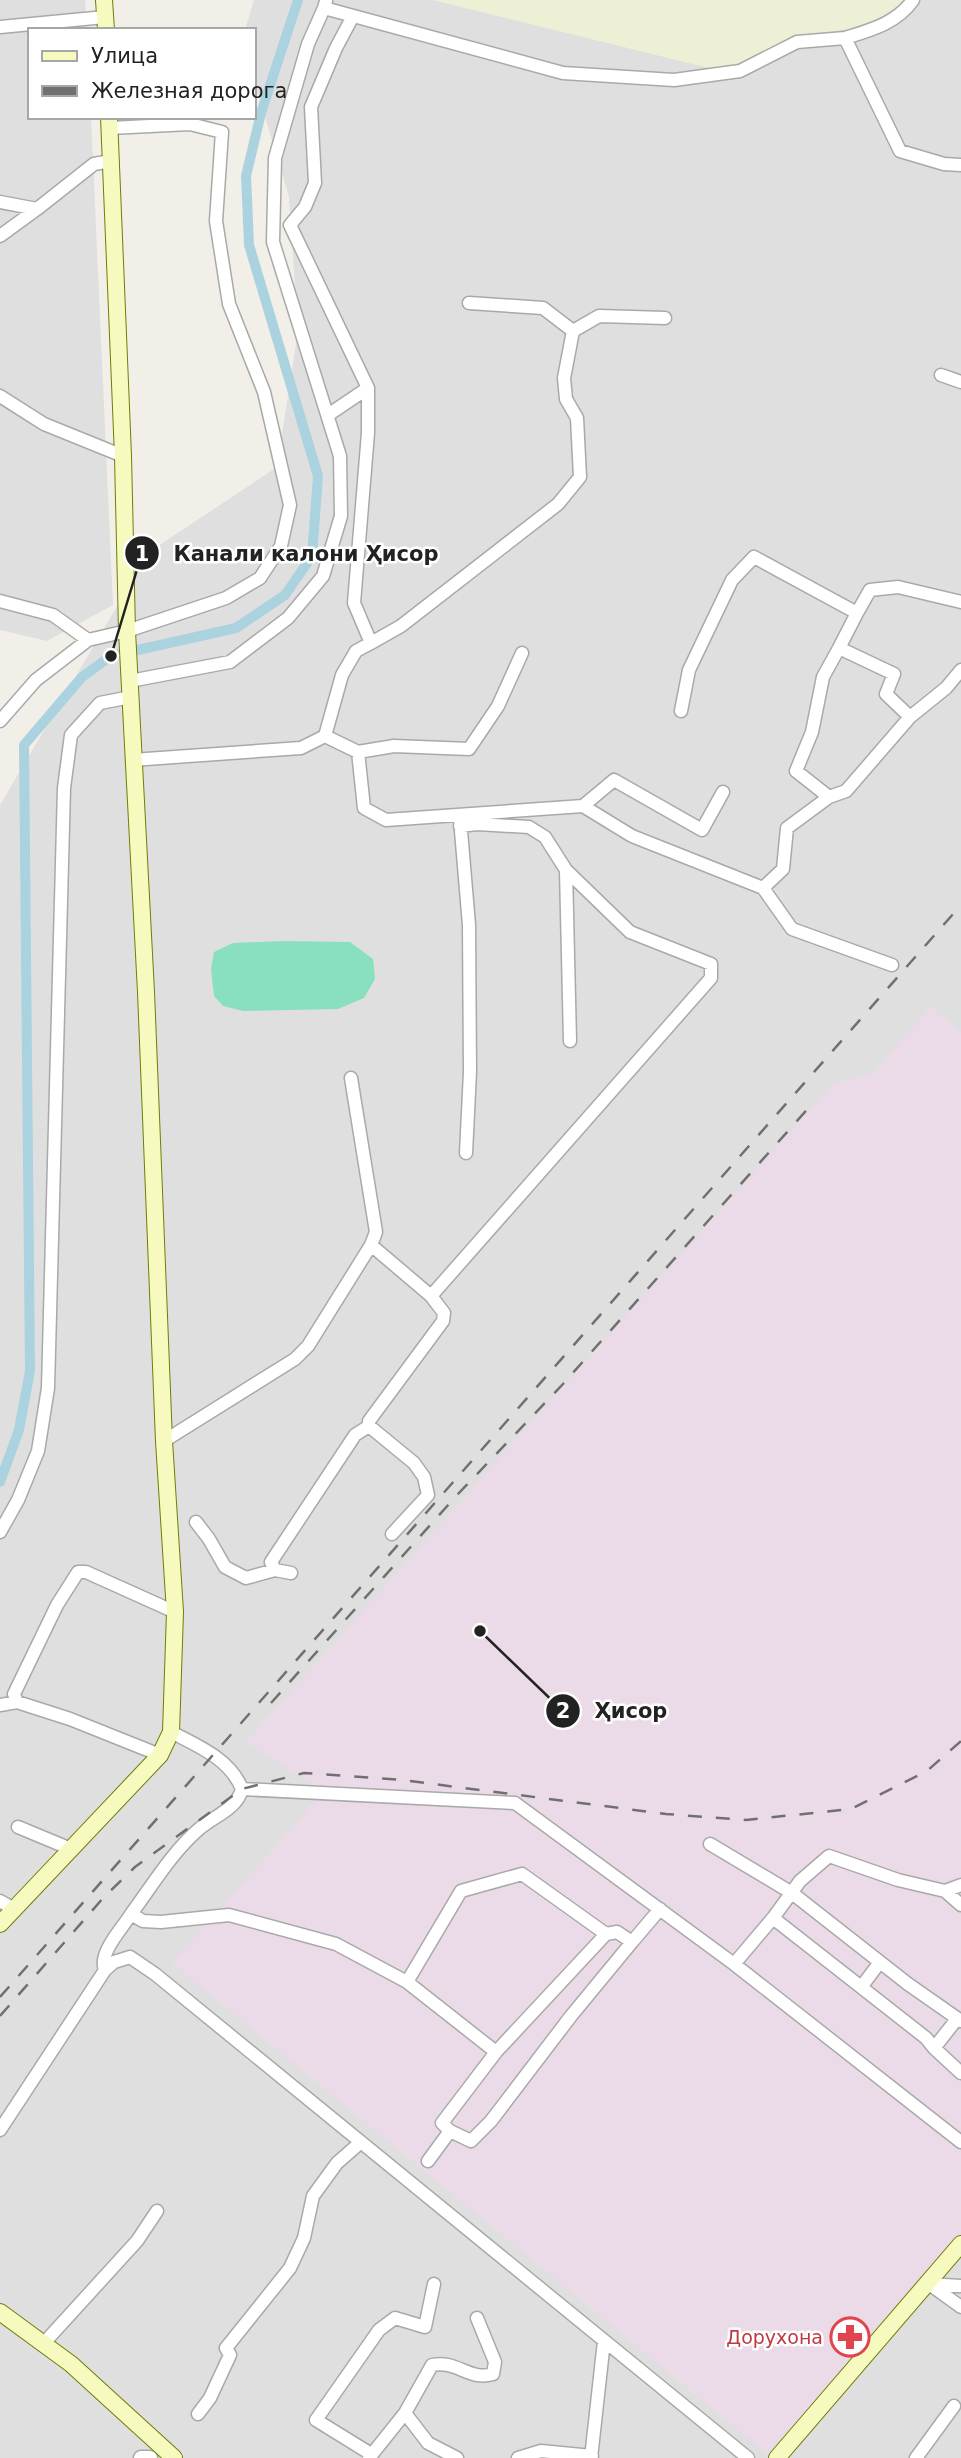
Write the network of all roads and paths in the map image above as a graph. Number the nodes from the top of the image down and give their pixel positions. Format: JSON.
{"nodes":[{"id":1,"x":104,"y":0,"type":"edge"},
{"id":2,"x":913,"y":0,"type":"edge"},
{"id":3,"x":325,"y":4,"type":"edge"},
{"id":4,"x":353,"y":16,"type":"junction"},
{"id":5,"x":105,"y":24,"type":"edge"},
{"id":6,"x":0,"y":27,"type":"edge"},
{"id":7,"x":845,"y":38,"type":"junction"},
{"id":8,"x":110,"y":123,"type":"edge"},
{"id":9,"x":111,"y":161,"type":"junction"},
{"id":10,"x":961,"y":165,"type":"edge"},
{"id":11,"x":0,"y":202,"type":"edge"},
{"id":12,"x":37,"y":209,"type":"junction"},
{"id":13,"x":0,"y":236,"type":"edge"},
{"id":14,"x":469,"y":303,"type":"dead end"},
{"id":15,"x":665,"y":318,"type":"dead end"},
{"id":16,"x":573,"y":331,"type":"junction"},
{"id":17,"x":940,"y":375,"type":"dead end"},
{"id":18,"x":961,"y":382,"type":"edge"},
{"id":19,"x":368,"y":388,"type":"junction"},
{"id":20,"x":0,"y":396,"type":"edge"},
{"id":21,"x":328,"y":415,"type":"junction"},
{"id":22,"x":123,"y":456,"type":"junction"},
{"id":23,"x":0,"y":601,"type":"edge"},
{"id":24,"x":961,"y":602,"type":"edge"},
{"id":25,"x":857,"y":612,"type":"junction"},
{"id":26,"x":127,"y":631,"type":"junction"},
{"id":27,"x":88,"y":640,"type":"junction"},
{"id":28,"x":371,"y":643,"type":"junction"},
{"id":29,"x":839,"y":648,"type":"junction"},
{"id":30,"x":522,"y":653,"type":"dead end"},
{"id":31,"x":961,"y":670,"type":"edge"},
{"id":32,"x":130,"y":689,"type":"junction"},
{"id":33,"x":681,"y":711,"type":"dead end"},
{"id":34,"x":910,"y":717,"type":"junction"},
{"id":35,"x":0,"y":721,"type":"edge"},
{"id":36,"x":325,"y":736,"type":"junction"},
{"id":37,"x":358,"y":752,"type":"junction"},
{"id":38,"x":132,"y":760,"type":"junction"},
{"id":39,"x":723,"y":792,"type":"dead end"},
{"id":40,"x":829,"y":797,"type":"junction"},
{"id":41,"x":583,"y":807,"type":"junction"},
{"id":42,"x":460,"y":820,"type":"junction"},
{"id":43,"x":566,"y":870,"type":"junction"},
{"id":44,"x":763,"y":888,"type":"junction"},
{"id":45,"x":892,"y":965,"type":"dead end"},
{"id":46,"x":570,"y":1041,"type":"dead end"},
{"id":47,"x":351,"y":1079,"type":"dead end"},
{"id":48,"x":466,"y":1153,"type":"dead end"},
{"id":49,"x":370,"y":1245,"type":"junction"},
{"id":50,"x":430,"y":1296,"type":"junction"},
{"id":51,"x":369,"y":1426,"type":"junction"},
{"id":52,"x":164,"y":1441,"type":"junction"},
{"id":53,"x":196,"y":1522,"type":"dead end"},
{"id":54,"x":0,"y":1532,"type":"edge"},
{"id":55,"x":392,"y":1534,"type":"dead end"},
{"id":56,"x":275,"y":1570,"type":"junction"},
{"id":57,"x":291,"y":1573,"type":"dead end"},
{"id":58,"x":175,"y":1612,"type":"junction"},
{"id":59,"x":17,"y":1702,"type":"junction"},
{"id":60,"x":0,"y":1706,"type":"edge"},
{"id":61,"x":171,"y":1732,"type":"junction"},
{"id":62,"x":160,"y":1755,"type":"junction"},
{"id":63,"x":242,"y":1790,"type":"junction"},
{"id":64,"x":18,"y":1827,"type":"dead end"},
{"id":65,"x":709,"y":1844,"type":"dead end"},
{"id":66,"x":71,"y":1849,"type":"junction"},
{"id":67,"x":961,"y":1885,"type":"edge"},
{"id":68,"x":945,"y":1891,"type":"junction"},
{"id":69,"x":792,"y":1893,"type":"junction"},
{"id":70,"x":7,"y":1905,"type":"edge"},
{"id":71,"x":961,"y":1905,"type":"edge"},
{"id":72,"x":660,"y":1909,"type":"junction"},
{"id":73,"x":131,"y":1914,"type":"junction"},
{"id":74,"x":773,"y":1918,"type":"junction"},
{"id":75,"x":0,"y":1924,"type":"edge"},
{"id":76,"x":606,"y":1934,"type":"junction"},
{"id":77,"x":632,"y":1942,"type":"junction"},
{"id":78,"x":880,"y":1962,"type":"junction"},
{"id":79,"x":734,"y":1964,"type":"junction"},
{"id":80,"x":105,"y":1970,"type":"junction"},
{"id":81,"x":407,"y":1982,"type":"junction"},
{"id":82,"x":862,"y":1986,"type":"junction"},
{"id":83,"x":959,"y":2020,"type":"edge"},
{"id":84,"x":934,"y":2048,"type":"junction"},
{"id":85,"x":496,"y":2052,"type":"junction"},
{"id":86,"x":961,"y":2073,"type":"edge"},
{"id":87,"x":0,"y":2130,"type":"edge"},
{"id":88,"x":450,"y":2131,"type":"junction"},
{"id":89,"x":361,"y":2142,"type":"junction"},
{"id":90,"x":961,"y":2142,"type":"edge"},
{"id":91,"x":428,"y":2161,"type":"dead end"},
{"id":92,"x":157,"y":2211,"type":"dead end"},
{"id":93,"x":961,"y":2244,"type":"edge"},
{"id":94,"x":435,"y":2284,"type":"dead end"},
{"id":95,"x":929,"y":2284,"type":"junction"},
{"id":96,"x":961,"y":2286,"type":"edge"},
{"id":97,"x":961,"y":2307,"type":"edge"},
{"id":98,"x":0,"y":2312,"type":"edge"},
{"id":99,"x":477,"y":2318,"type":"dead end"},
{"id":100,"x":604,"y":2341,"type":"junction"},
{"id":101,"x":44,"y":2343,"type":"junction"},
{"id":102,"x":954,"y":2406,"type":"dead end"},
{"id":103,"x":405,"y":2413,"type":"junction"},
{"id":104,"x":198,"y":2414,"type":"dead end"},
{"id":105,"x":370,"y":2456,"type":"edge"},
{"id":106,"x":169,"y":2457,"type":"edge"},
{"id":107,"x":592,"y":2457,"type":"edge"},
{"id":108,"x":141,"y":2458,"type":"edge"},
{"id":109,"x":150,"y":2458,"type":"edge"},
{"id":110,"x":457,"y":2458,"type":"edge"},
{"id":111,"x":519,"y":2458,"type":"edge"},
{"id":112,"x":748,"y":2458,"type":"edge"},
{"id":113,"x":777,"y":2458,"type":"edge"},
{"id":114,"x":916,"y":2458,"type":"edge"}],
"edges":[{"from":1,"to":5,"type":"main road"},
{"from":2,"to":7,"type":"street"},
{"from":3,"to":4,"type":"street"},
{"from":3,"to":21,"type":"street"},
{"from":4,"to":7,"type":"street"},
{"from":4,"to":19,"type":"street"},
{"from":5,"to":6,"type":"street"},
{"from":7,"to":10,"type":"street"},
{"from":8,"to":9,"type":"main road"},
{"from":8,"to":26,"type":"street"},
{"from":9,"to":12,"type":"street"},
{"from":9,"to":22,"type":"main road"},
{"from":11,"to":12,"type":"street"},
{"from":12,"to":13,"type":"street"},
{"from":14,"to":16,"type":"street"},
{"from":15,"to":16,"type":"street"},
{"from":16,"to":28,"type":"street"},
{"from":17,"to":18,"type":"street"},
{"from":19,"to":21,"type":"street"},
{"from":19,"to":28,"type":"street"},
{"from":20,"to":22,"type":"street"},
{"from":21,"to":32,"type":"street"},
{"from":22,"to":26,"type":"main road"},
{"from":23,"to":27,"type":"street"},
{"from":24,"to":25,"type":"street"},
{"from":25,"to":29,"type":"street"},
{"from":25,"to":33,"type":"street"},
{"from":26,"to":27,"type":"street"},
{"from":26,"to":32,"type":"main road"},
{"from":27,"to":35,"type":"street"},
{"from":28,"to":36,"type":"street"},
{"from":29,"to":34,"type":"street"},
{"from":29,"to":40,"type":"street"},
{"from":30,"to":37,"type":"street"},
{"from":31,"to":34,"type":"street"},
{"from":32,"to":38,"type":"main road"},
{"from":32,"to":54,"type":"street"},
{"from":34,"to":40,"type":"street"},
{"from":36,"to":37,"type":"street"},
{"from":36,"to":38,"type":"street"},
{"from":37,"to":42,"type":"street"},
{"from":38,"to":52,"type":"main road"},
{"from":39,"to":41,"type":"street"},
{"from":40,"to":44,"type":"street"},
{"from":41,"to":42,"type":"street"},
{"from":41,"to":44,"type":"street"},
{"from":42,"to":43,"type":"street"},
{"from":42,"to":48,"type":"street"},
{"from":43,"to":46,"type":"street"},
{"from":43,"to":50,"type":"street"},
{"from":44,"to":45,"type":"street"},
{"from":47,"to":49,"type":"street"},
{"from":49,"to":50,"type":"street"},
{"from":49,"to":52,"type":"street"},
{"from":50,"to":51,"type":"street"},
{"from":51,"to":55,"type":"street"},
{"from":51,"to":56,"type":"street"},
{"from":52,"to":58,"type":"main road"},
{"from":53,"to":56,"type":"street"},
{"from":56,"to":57,"type":"street"},
{"from":58,"to":59,"type":"street"},
{"from":58,"to":61,"type":"main road"},
{"from":59,"to":60,"type":"street"},
{"from":59,"to":62,"type":"street"},
{"from":61,"to":62,"type":"main road"},
{"from":61,"to":63,"type":"street"},
{"from":62,"to":66,"type":"main road"},
{"from":63,"to":72,"type":"street"},
{"from":63,"to":73,"type":"street"},
{"from":64,"to":66,"type":"street"},
{"from":65,"to":69,"type":"street"},
{"from":66,"to":70,"type":"main road"},
{"from":67,"to":68,"type":"street"},
{"from":68,"to":69,"type":"street"},
{"from":68,"to":71,"type":"street"},
{"from":69,"to":74,"type":"street"},
{"from":69,"to":78,"type":"street"},
{"from":70,"to":75,"type":"main road"},
{"from":72,"to":77,"type":"street"},
{"from":72,"to":79,"type":"street"},
{"from":73,"to":80,"type":"street"},
{"from":73,"to":81,"type":"street"},
{"from":74,"to":79,"type":"street"},
{"from":74,"to":82,"type":"street"},
{"from":76,"to":77,"type":"street"},
{"from":76,"to":81,"type":"street"},
{"from":76,"to":85,"type":"street"},
{"from":77,"to":88,"type":"street"},
{"from":78,"to":82,"type":"street"},
{"from":78,"to":83,"type":"street"},
{"from":79,"to":90,"type":"street"},
{"from":80,"to":87,"type":"street"},
{"from":80,"to":89,"type":"street"},
{"from":81,"to":85,"type":"street"},
{"from":82,"to":84,"type":"street"},
{"from":83,"to":84,"type":"street"},
{"from":84,"to":86,"type":"street"},
{"from":85,"to":88,"type":"street"},
{"from":88,"to":91,"type":"street"},
{"from":89,"to":100,"type":"street"},
{"from":89,"to":104,"type":"street"},
{"from":92,"to":101,"type":"street"},
{"from":93,"to":95,"type":"main road"},
{"from":94,"to":105,"type":"street"},
{"from":95,"to":96,"type":"street"},
{"from":95,"to":97,"type":"street"},
{"from":95,"to":113,"type":"main road"},
{"from":98,"to":101,"type":"main road"},
{"from":99,"to":103,"type":"street"},
{"from":100,"to":107,"type":"street"},
{"from":100,"to":112,"type":"street"},
{"from":101,"to":106,"type":"main road"},
{"from":102,"to":114,"type":"street"},
{"from":103,"to":105,"type":"street"},
{"from":103,"to":110,"type":"street"},
{"from":107,"to":111,"type":"street"},
{"from":108,"to":109,"type":"street"}]}
